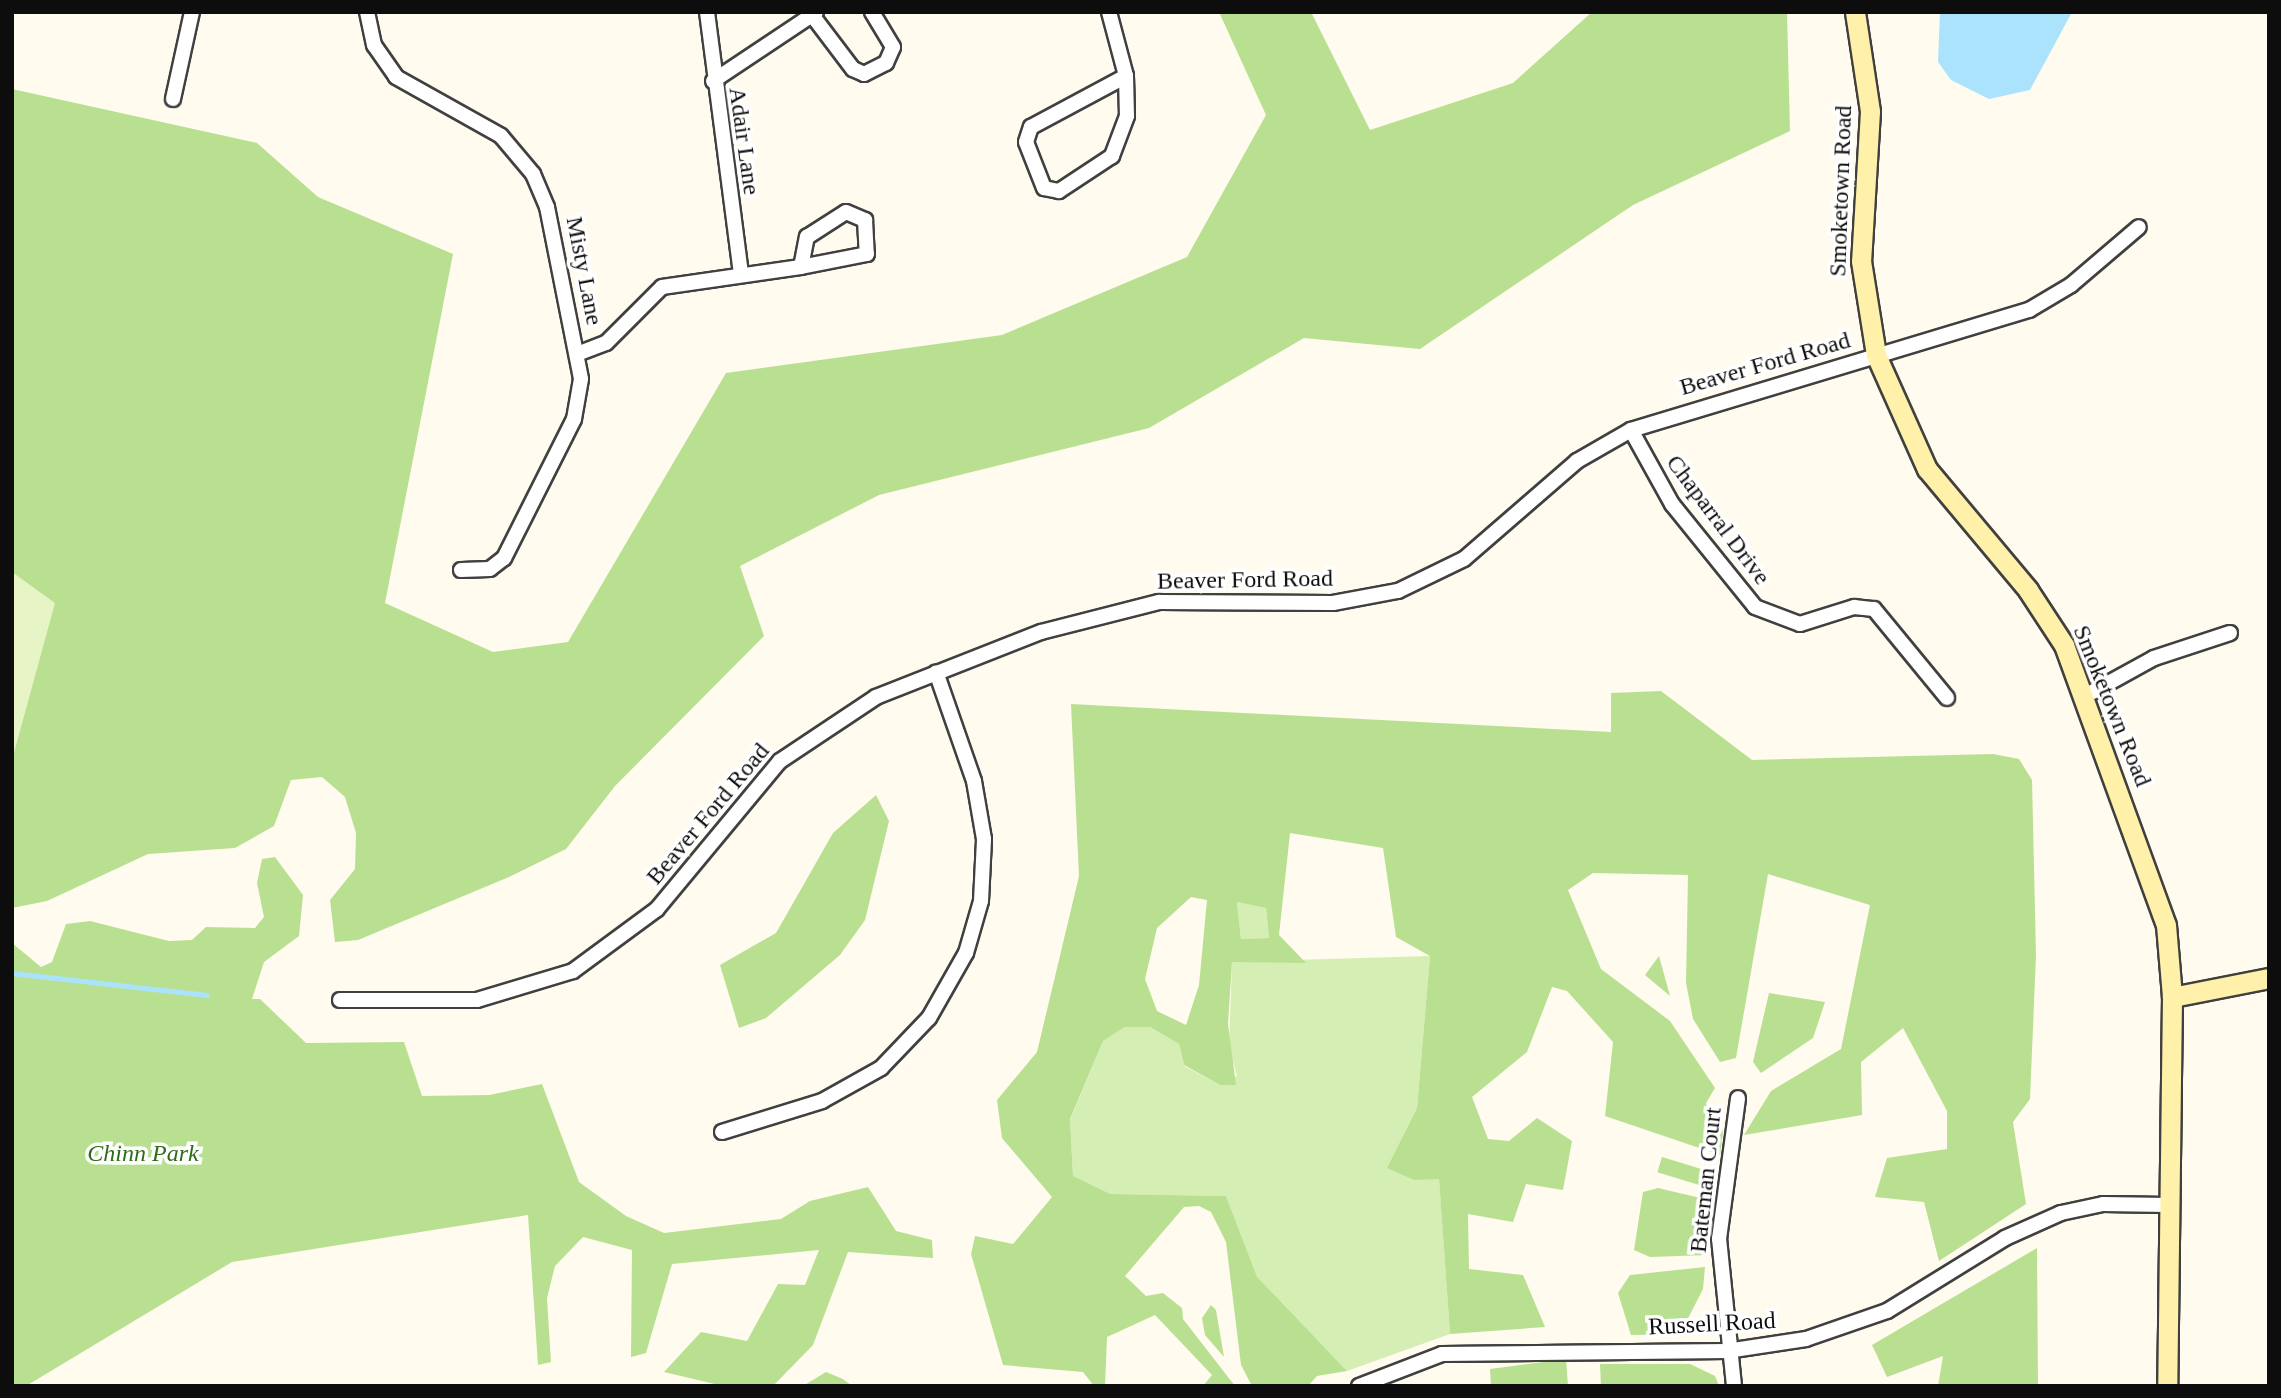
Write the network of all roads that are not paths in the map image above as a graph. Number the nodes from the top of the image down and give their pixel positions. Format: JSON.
{"nodes":[{"id":1,"x":192,"y":12,"type":"edge"},
{"id":2,"x":367,"y":12,"type":"edge"},
{"id":3,"x":707,"y":12,"type":"edge"},
{"id":4,"x":872,"y":12,"type":"edge"},
{"id":5,"x":1109,"y":12,"type":"edge"},
{"id":6,"x":1855,"y":12,"type":"edge"},
{"id":7,"x":814,"y":14,"type":"edge"},
{"id":8,"x":1126,"y":76,"type":"junction"},
{"id":9,"x":713,"y":81,"type":"junction"},
{"id":10,"x":173,"y":99,"type":"dead end"},
{"id":11,"x":2139,"y":227,"type":"dead end"},
{"id":12,"x":801,"y":267,"type":"junction"},
{"id":13,"x":741,"y":275,"type":"junction"},
{"id":14,"x":577,"y":354,"type":"junction"},
{"id":15,"x":1876,"y":355,"type":"junction"},
{"id":16,"x":1631,"y":430,"type":"junction"},
{"id":17,"x":461,"y":570,"type":"dead end"},
{"id":18,"x":2231,"y":633,"type":"dead end"},
{"id":19,"x":936,"y":672,"type":"junction"},
{"id":20,"x":2085,"y":696,"type":"junction"},
{"id":21,"x":1947,"y":698,"type":"dead end"},
{"id":22,"x":2269,"y":978,"type":"edge"},
{"id":23,"x":2172,"y":997,"type":"junction"},
{"id":24,"x":340,"y":1000,"type":"dead end"},
{"id":25,"x":1738,"y":1098,"type":"dead end"},
{"id":26,"x":722,"y":1132,"type":"dead end"},
{"id":27,"x":2168,"y":1205,"type":"junction"},
{"id":28,"x":1727,"y":1350,"type":"junction"},
{"id":29,"x":1359,"y":1386,"type":"edge"},
{"id":30,"x":1734,"y":1386,"type":"edge"},
{"id":31,"x":2167,"y":1386,"type":"edge"}],
"edges":[{"from":1,"to":10,"type":"street"},
{"from":2,"to":14,"type":"street","name":"Misty Lane"},
{"from":3,"to":9,"type":"street","name":"Adair Lane"},
{"from":4,"to":7,"type":"street"},
{"from":5,"to":8,"type":"street"},
{"from":6,"to":15,"type":"main road","name":"Smoketown Road"},
{"from":7,"to":9,"type":"street"},
{"from":8,"to":8,"type":"street"},
{"from":9,"to":13,"type":"street","name":"Adair Lane"},
{"from":11,"to":15,"type":"street","name":"Beaver Ford Road"},
{"from":12,"to":12,"type":"street"},
{"from":12,"to":13,"type":"street"},
{"from":13,"to":14,"type":"street"},
{"from":14,"to":17,"type":"street","name":"Misty Lane"},
{"from":15,"to":16,"type":"street","name":"Beaver Ford Road"},
{"from":15,"to":20,"type":"main road","name":"Smoketown Road"},
{"from":16,"to":19,"type":"street","name":"Beaver Ford Road"},
{"from":16,"to":21,"type":"street","name":"Chaparral Drive"},
{"from":18,"to":20,"type":"street"},
{"from":19,"to":24,"type":"street","name":"Beaver Ford Road"},
{"from":19,"to":26,"type":"street"},
{"from":20,"to":23,"type":"main road","name":"Smoketown Road"},
{"from":22,"to":23,"type":"main road"},
{"from":23,"to":27,"type":"main road","name":"Smoketown Road"},
{"from":25,"to":28,"type":"street","name":"Bateman Court"},
{"from":27,"to":28,"type":"street","name":"Russell Road"},
{"from":27,"to":31,"type":"main road","name":"Smoketown Road"},
{"from":28,"to":29,"type":"street","name":"Russell Road"},
{"from":28,"to":30,"type":"street","name":"Bateman Court"}]}
